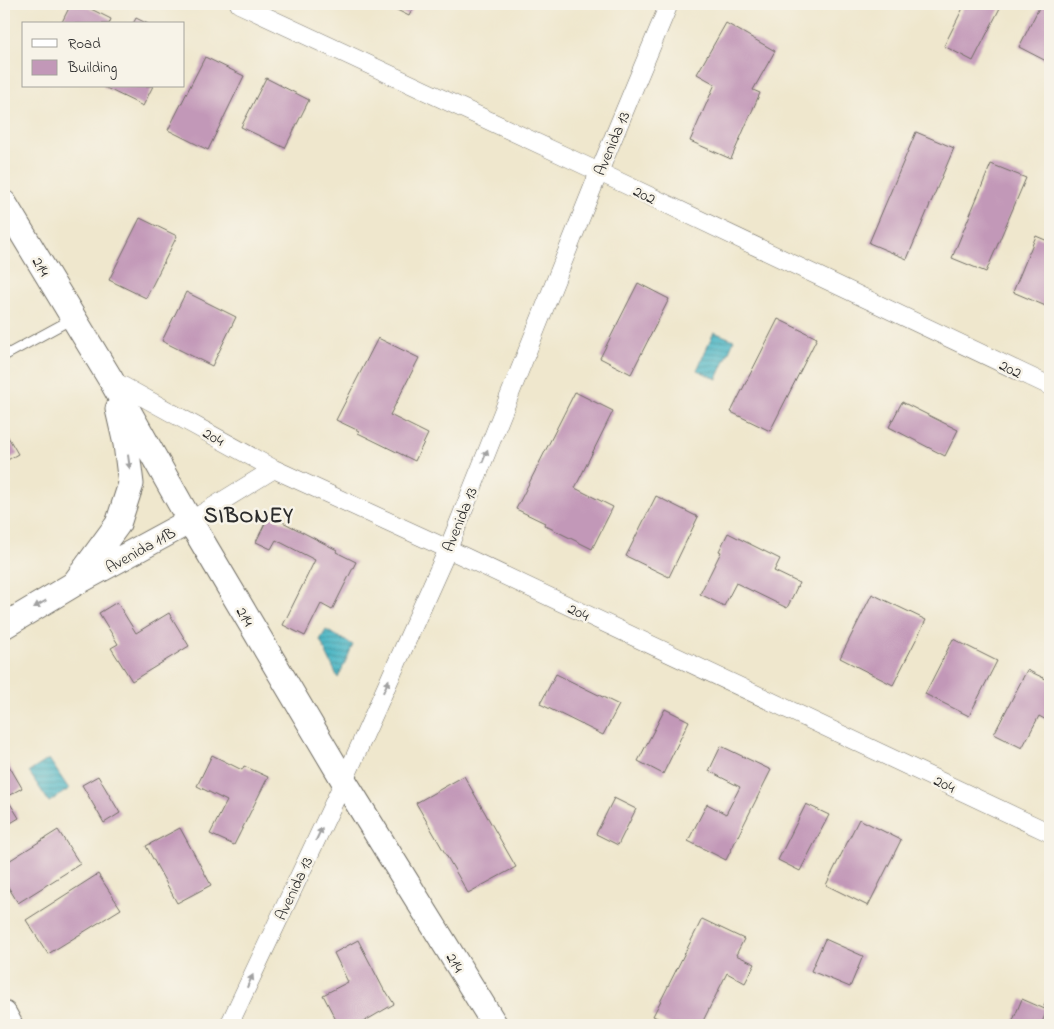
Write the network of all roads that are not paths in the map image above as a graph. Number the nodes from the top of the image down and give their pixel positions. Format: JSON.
{"nodes":[{"id":1,"x":239,"y":4,"type":"edge"},
{"id":2,"x":669,"y":4,"type":"edge"},
{"id":3,"x":599,"y":172,"type":"junction"},
{"id":4,"x":4,"y":203,"type":"edge"},
{"id":5,"x":74,"y":318,"type":"junction"},
{"id":6,"x":4,"y":356,"type":"edge"},
{"id":7,"x":112,"y":380,"type":"junction"},
{"id":8,"x":1050,"y":386,"type":"edge"},
{"id":9,"x":274,"y":469,"type":"junction"},
{"id":10,"x":190,"y":522,"type":"junction"},
{"id":11,"x":448,"y":549,"type":"junction"},
{"id":12,"x":74,"y":584,"type":"junction"},
{"id":13,"x":4,"y":626,"type":"edge"},
{"id":14,"x":344,"y":781,"type":"junction"},
{"id":15,"x":1050,"y":833,"type":"edge"},
{"id":16,"x":4,"y":1014,"type":"edge"},
{"id":17,"x":495,"y":1024,"type":"edge"},
{"id":18,"x":10,"y":1025,"type":"edge"},
{"id":19,"x":229,"y":1025,"type":"edge"}],
"edges":[{"from":1,"to":3,"type":"street","name":"202"},
{"from":2,"to":3,"type":"street","name":"Avenida 13"},
{"from":3,"to":8,"type":"street","name":"202"},
{"from":11,"to":3,"type":"street","name":"Avenida 13","one_way":true},
{"from":4,"to":5,"type":"street","name":"214"},
{"from":5,"to":6,"type":"lane"},
{"from":5,"to":7,"type":"street","name":"214"},
{"from":7,"to":9,"type":"street","name":"204"},
{"from":7,"to":10,"type":"street","name":"214"},
{"from":7,"to":12,"type":"street","one_way":true},
{"from":9,"to":10,"type":"street","name":"Avenida 11B"},
{"from":9,"to":11,"type":"street","name":"204"},
{"from":10,"to":12,"type":"street","name":"Avenida 11B"},
{"from":10,"to":14,"type":"street","name":"214"},
{"from":14,"to":11,"type":"street","name":"Avenida 13","one_way":true},
{"from":11,"to":15,"type":"street","name":"204"},
{"from":12,"to":13,"type":"street","name":"Avenida 11B","one_way":true},
{"from":14,"to":17,"type":"street","name":"214"},
{"from":19,"to":14,"type":"street","name":"Avenida 13","one_way":true},
{"from":16,"to":18,"type":"street"}]}
